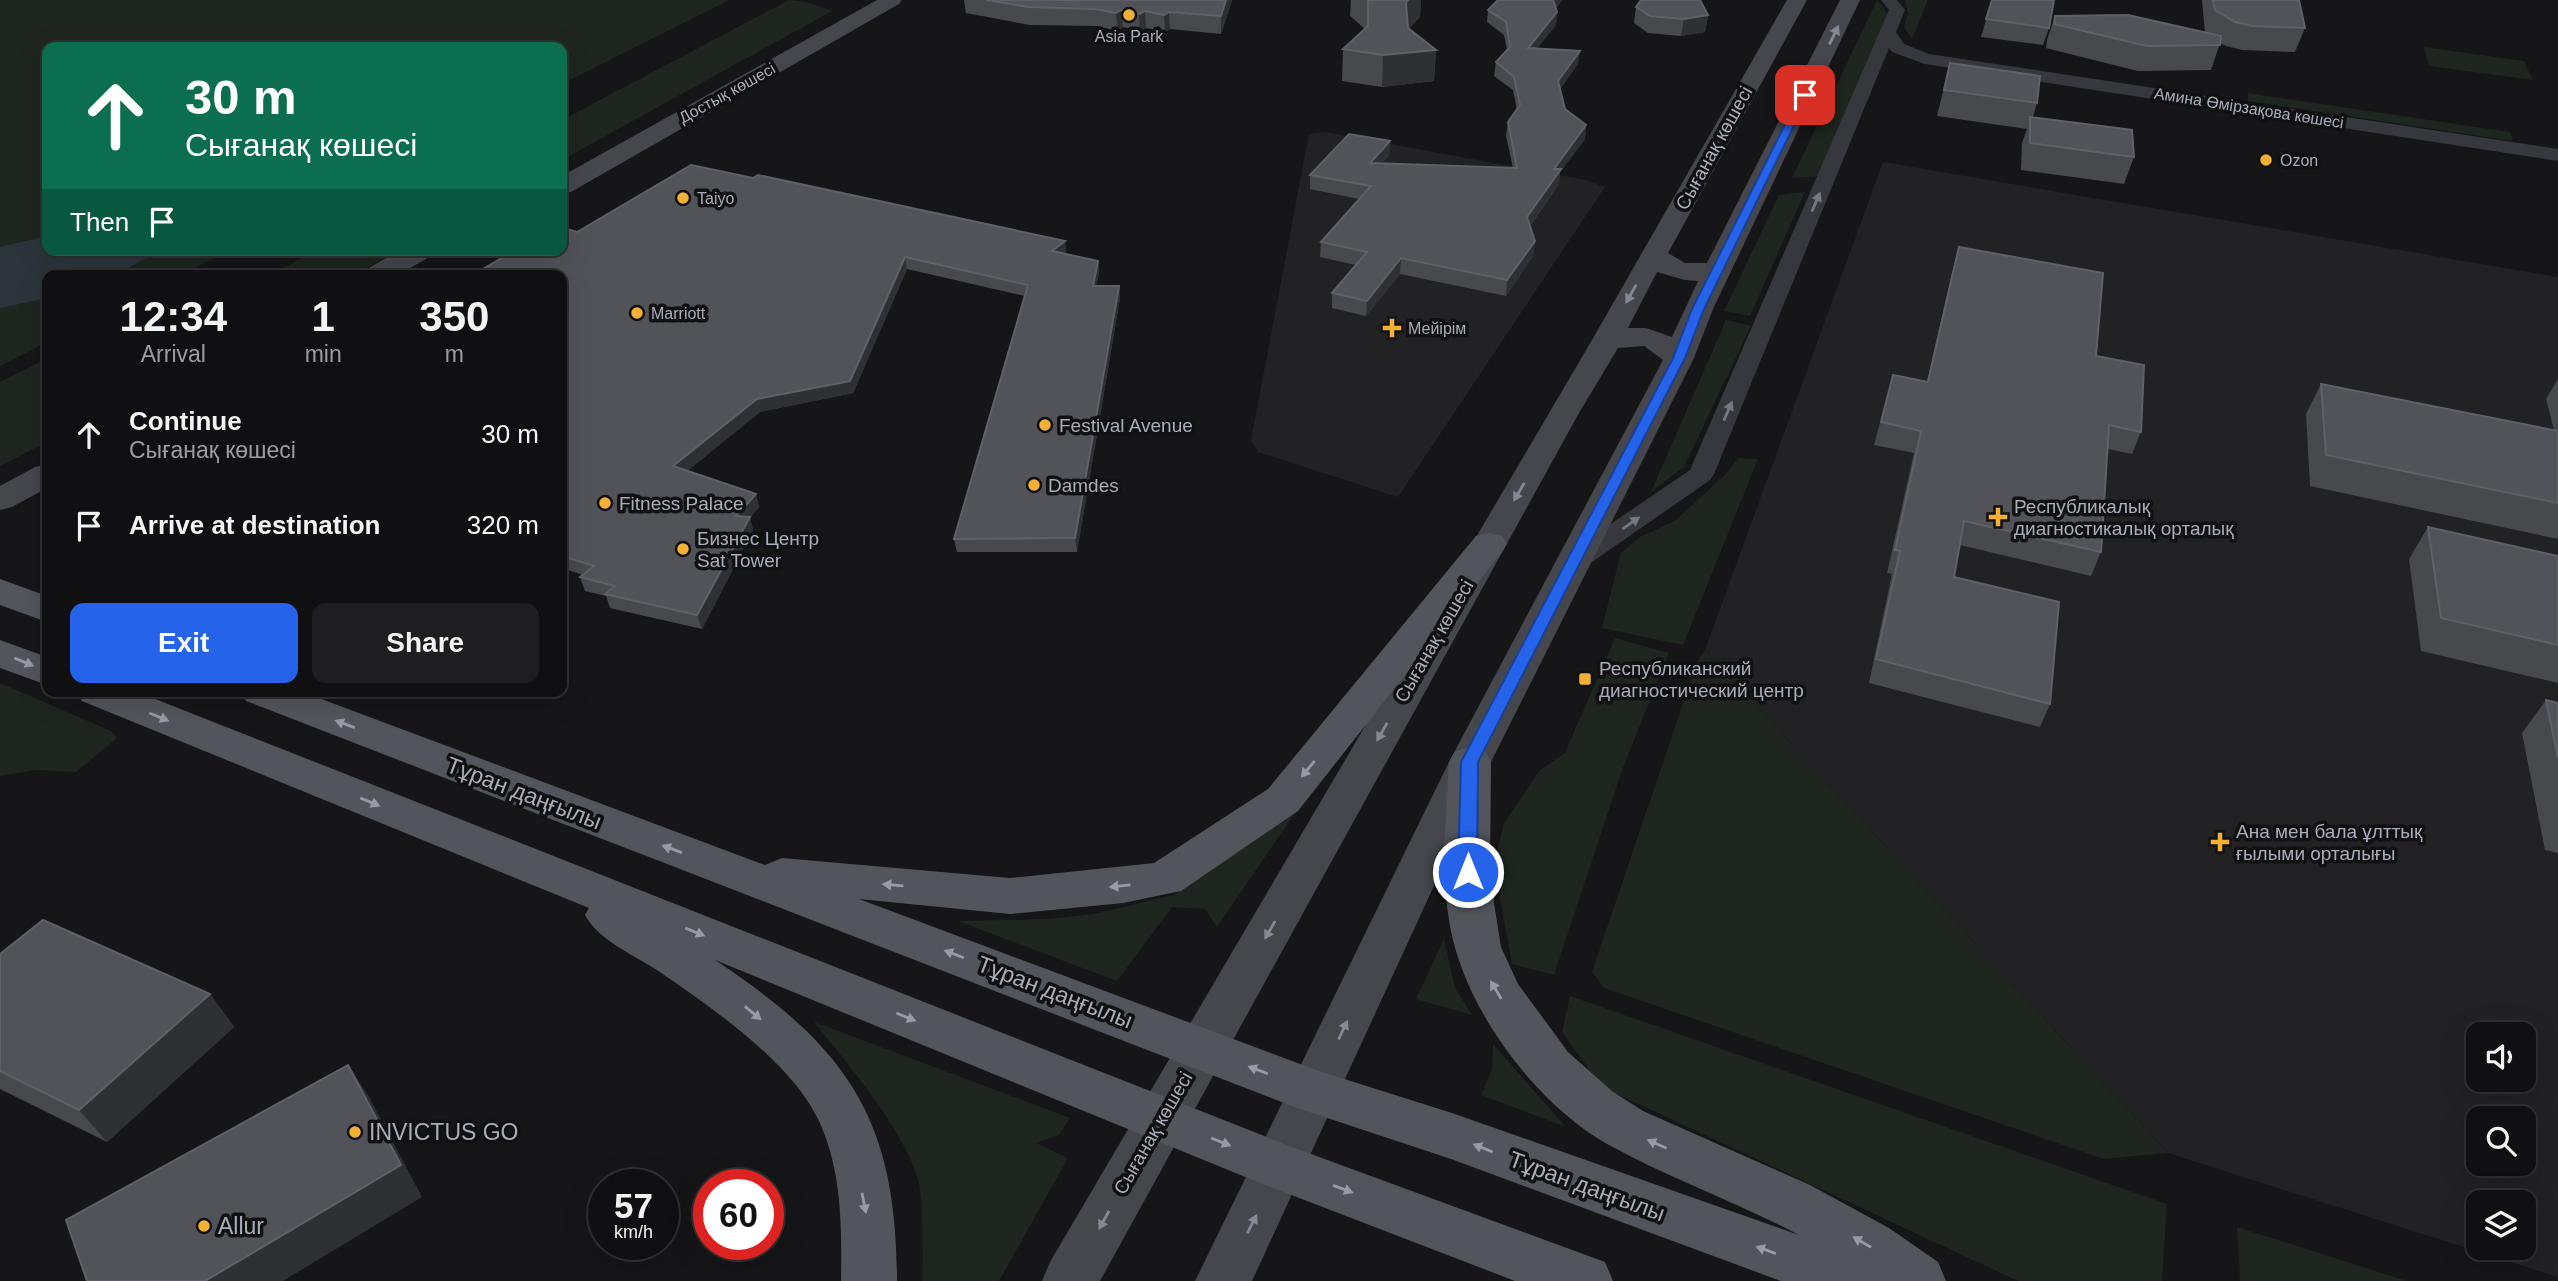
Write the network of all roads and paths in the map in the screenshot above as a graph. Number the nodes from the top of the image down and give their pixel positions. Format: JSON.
{"nodes":[{"id":1,"x":872,"y":0,"type":"edge"},
{"id":2,"x":892,"y":0,"type":"edge"},
{"id":3,"x":1797,"y":0,"type":"edge"},
{"id":4,"x":1850,"y":0,"type":"edge"},
{"id":5,"x":1889,"y":0,"type":"edge"},
{"id":6,"x":1888,"y":32,"type":"junction"},
{"id":7,"x":1933,"y":61,"type":"junction"},
{"id":8,"x":1874,"y":65,"type":"junction"},
{"id":9,"x":2558,"y":155,"type":"edge"},
{"id":10,"x":567,"y":169,"type":"edge"},
{"id":11,"x":567,"y":183,"type":"edge"},
{"id":12,"x":1654,"y":255,"type":"junction"},
{"id":13,"x":410,"y":256,"type":"edge"},
{"id":14,"x":436,"y":256,"type":"edge"},
{"id":15,"x":1720,"y":269,"type":"junction"},
{"id":16,"x":386,"y":270,"type":"edge"},
{"id":17,"x":412,"y":270,"type":"edge"},
{"id":18,"x":1607,"y":340,"type":"junction"},
{"id":19,"x":1679,"y":358,"type":"junction"},
{"id":20,"x":42,"y":458,"type":"edge"},
{"id":21,"x":42,"y":477,"type":"edge"},
{"id":22,"x":0,"y":480,"type":"edge"},
{"id":23,"x":0,"y":500,"type":"edge"},
{"id":24,"x":1489,"y":544,"type":"junction"},
{"id":25,"x":1575,"y":561,"type":"junction"},
{"id":26,"x":0,"y":592,"type":"edge"},
{"id":27,"x":42,"y":608,"type":"edge"},
{"id":28,"x":0,"y":653,"type":"edge"},
{"id":29,"x":42,"y":670,"type":"edge"},
{"id":30,"x":111,"y":697,"type":"edge"},
{"id":31,"x":276,"y":697,"type":"edge"},
{"id":32,"x":1470,"y":762,"type":"junction"},
{"id":33,"x":533,"y":867,"type":"junction"},
{"id":34,"x":731,"y":870,"type":"junction"},
{"id":35,"x":1201,"y":1048,"type":"junction"},
{"id":36,"x":1315,"y":1092,"type":"junction"},
{"id":37,"x":1162,"y":1118,"type":"junction"},
{"id":38,"x":1279,"y":1166,"type":"junction"},
{"id":39,"x":869,"y":1281,"type":"edge"},
{"id":40,"x":1070,"y":1281,"type":"edge"},
{"id":41,"x":1223,"y":1281,"type":"edge"},
{"id":42,"x":1585,"y":1281,"type":"edge"},
{"id":43,"x":1854,"y":1281,"type":"edge"},
{"id":44,"x":1918,"y":1281,"type":"edge"}],
"edges":[{"from":1,"to":10,"type":"main road","name":"Достық көшесі"},
{"from":2,"to":11,"type":"main road","name":"Достық көшесі"},
{"from":3,"to":12,"type":"main road","name":"Сығанақ көшесі"},
{"from":15,"to":4,"type":"main road","one_way":true},
{"from":5,"to":6,"type":"street"},
{"from":6,"to":7,"type":"street","name":"Амина Өмірзақова көшесі"},
{"from":6,"to":8,"type":"street"},
{"from":7,"to":8,"type":"street","name":"Амина Өмірзақова көшесі"},
{"from":7,"to":9,"type":"street","name":"Амина Өмірзақова көшесі"},
{"from":25,"to":8,"type":"street","one_way":true},
{"from":12,"to":15,"type":"main road"},
{"from":12,"to":18,"type":"main road","name":"Сығанақ көшесі","one_way":true},
{"from":13,"to":16,"type":"main road"},
{"from":14,"to":17,"type":"main road"},
{"from":15,"to":19,"type":"main road"},
{"from":18,"to":19,"type":"main road"},
{"from":18,"to":24,"type":"main road","name":"Сығанақ көшесі","one_way":true},
{"from":19,"to":25,"type":"main road"},
{"from":20,"to":22,"type":"main road"},
{"from":21,"to":23,"type":"main road"},
{"from":24,"to":34,"type":"main road","one_way":true},
{"from":24,"to":35,"type":"main road","name":"Сығанақ көшесі","one_way":true},
{"from":25,"to":32,"type":"main road"},
{"from":26,"to":27,"type":"main road"},
{"from":28,"to":29,"type":"main road","one_way":true},
{"from":30,"to":33,"type":"main road","one_way":true},
{"from":34,"to":31,"type":"main road","name":"Тұран даңғылы","one_way":true},
{"from":36,"to":32,"type":"main road","one_way":true},
{"from":44,"to":32,"type":"main road","one_way":true},
{"from":33,"to":37,"type":"main road","one_way":true},
{"from":33,"to":39,"type":"main road","one_way":true},
{"from":35,"to":34,"type":"main road","name":"Тұран даңғылы","one_way":true},
{"from":36,"to":35,"type":"main road","name":"Тұран даңғылы","one_way":true},
{"from":35,"to":37,"type":"main road","name":"Сығанақ көшесі"},
{"from":36,"to":38,"type":"main road"},
{"from":43,"to":36,"type":"main road","name":"Тұран даңғылы","one_way":true},
{"from":37,"to":38,"type":"main road","one_way":true},
{"from":37,"to":40,"type":"main road","name":"Сығанақ көшесі","one_way":true},
{"from":41,"to":38,"type":"main road","one_way":true},
{"from":38,"to":42,"type":"main road","one_way":true}]}
